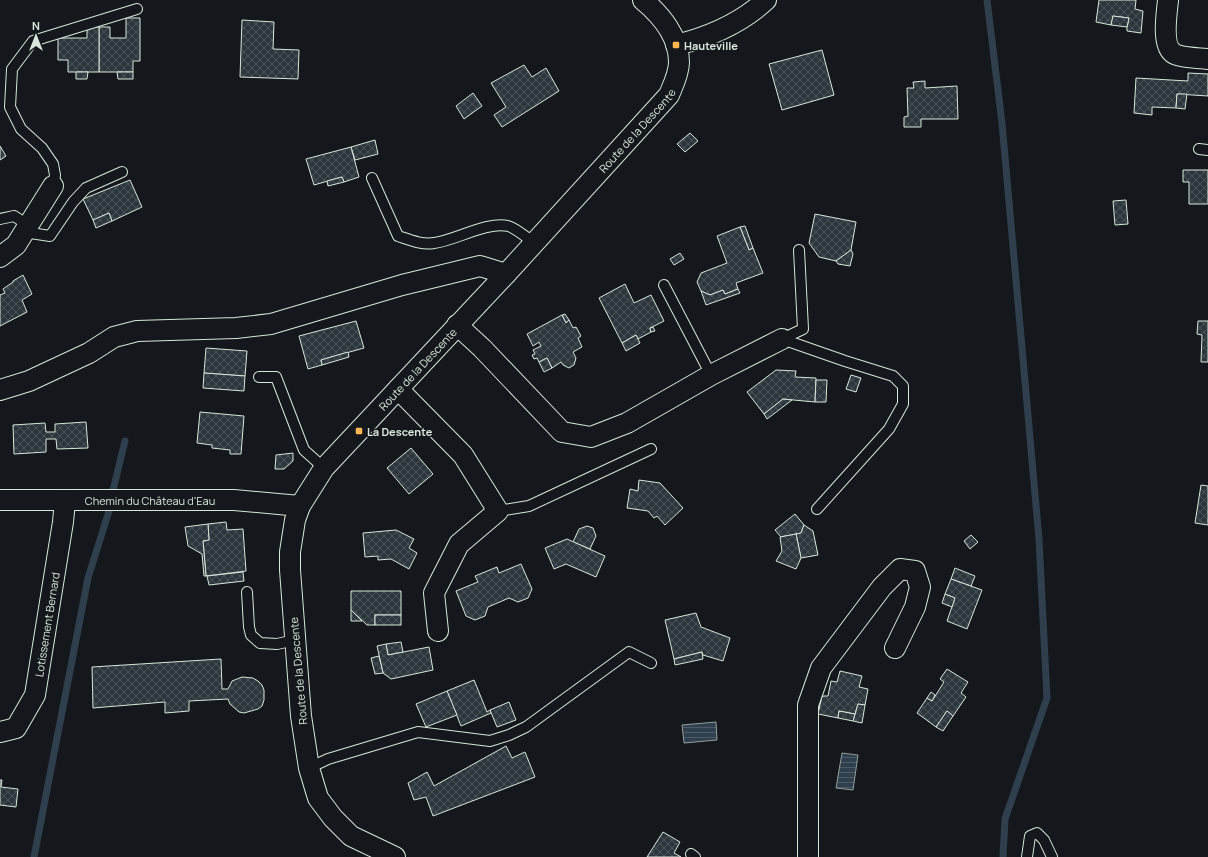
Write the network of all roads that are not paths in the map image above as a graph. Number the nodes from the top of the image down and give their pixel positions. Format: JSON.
{"nodes":[{"id":1,"x":643,"y":0,"type":"edge"},
{"id":2,"x":766,"y":0,"type":"edge"},
{"id":3,"x":1168,"y":0,"type":"edge"},
{"id":4,"x":137,"y":9,"type":"dead end"},
{"id":5,"x":676,"y":45,"type":"junction"},
{"id":6,"x":1208,"y":60,"type":"edge"},
{"id":7,"x":122,"y":172,"type":"dead end"},
{"id":8,"x":372,"y":178,"type":"dead end"},
{"id":9,"x":53,"y":186,"type":"joint"},
{"id":10,"x":0,"y":219,"type":"edge"},
{"id":11,"x":26,"y":229,"type":"junction"},
{"id":12,"x":534,"y":242,"type":"junction"},
{"id":13,"x":799,"y":250,"type":"dead end"},
{"id":14,"x":0,"y":257,"type":"edge"},
{"id":15,"x":506,"y":274,"type":"junction"},
{"id":16,"x":664,"y":285,"type":"dead end"},
{"id":17,"x":457,"y":325,"type":"junction"},
{"id":18,"x":782,"y":339,"type":"junction"},
{"id":19,"x":711,"y":375,"type":"junction"},
{"id":20,"x":259,"y":377,"type":"dead end"},
{"id":21,"x":398,"y":389,"type":"junction"},
{"id":22,"x":0,"y":390,"type":"edge"},
{"id":23,"x":651,"y":450,"type":"dead end"},
{"id":24,"x":324,"y":468,"type":"junction"},
{"id":25,"x":0,"y":500,"type":"edge"},
{"id":26,"x":65,"y":501,"type":"junction"},
{"id":27,"x":300,"y":506,"type":"junction"},
{"id":28,"x":817,"y":509,"type":"dead end"},
{"id":29,"x":498,"y":511,"type":"junction"},
{"id":30,"x":247,"y":592,"type":"dead end"},
{"id":31,"x":438,"y":632,"type":"dead end"},
{"id":32,"x":295,"y":640,"type":"junction"},
{"id":33,"x":895,"y":648,"type":"dead end"},
{"id":34,"x":651,"y":663,"type":"dead end"},
{"id":35,"x":0,"y":732,"type":"edge"},
{"id":36,"x":309,"y":768,"type":"junction"},
{"id":37,"x":395,"y":857,"type":"edge"},
{"id":38,"x":808,"y":857,"type":"edge"},
{"id":39,"x":1027,"y":857,"type":"edge"},
{"id":40,"x":1052,"y":857,"type":"edge"}],
"edges":[{"from":1,"to":5,"type":"street","name":"Route de la Descente"},
{"from":2,"to":5,"type":"street"},
{"from":3,"to":6,"type":"street"},
{"from":4,"to":9,"type":"lane"},
{"from":5,"to":12,"type":"street","name":"Route de la Descente"},
{"from":7,"to":11,"type":"lane"},
{"from":8,"to":12,"type":"lane"},
{"from":9,"to":11,"type":"street"},
{"from":10,"to":11,"type":"lane"},
{"from":11,"to":14,"type":"street"},
{"from":12,"to":15,"type":"street","name":"Route de la Descente"},
{"from":13,"to":18,"type":"lane"},
{"from":15,"to":17,"type":"street","name":"Route de la Descente"},
{"from":15,"to":22,"type":"street"},
{"from":16,"to":19,"type":"lane"},
{"from":17,"to":19,"type":"street"},
{"from":17,"to":21,"type":"street","name":"Route de la Descente"},
{"from":18,"to":19,"type":"street"},
{"from":18,"to":28,"type":"lane"},
{"from":20,"to":24,"type":"lane"},
{"from":21,"to":24,"type":"street","name":"Route de la Descente"},
{"from":21,"to":29,"type":"street"},
{"from":23,"to":29,"type":"lane"},
{"from":24,"to":27,"type":"street","name":"Route de la Descente"},
{"from":25,"to":26,"type":"street","name":"Chemin du Château d'Eau"},
{"from":26,"to":27,"type":"street","name":"Chemin du Château d'Eau"},
{"from":26,"to":35,"type":"street","name":"Lotissement Bernard"},
{"from":27,"to":32,"type":"street","name":"Route de la Descente"},
{"from":29,"to":31,"type":"street"},
{"from":30,"to":32,"type":"lane"},
{"from":32,"to":36,"type":"street","name":"Route de la Descente"},
{"from":33,"to":38,"type":"street"},
{"from":34,"to":36,"type":"lane"},
{"from":36,"to":37,"type":"street","name":"Route de la Descente"},
{"from":39,"to":40,"type":"lane"}]}
